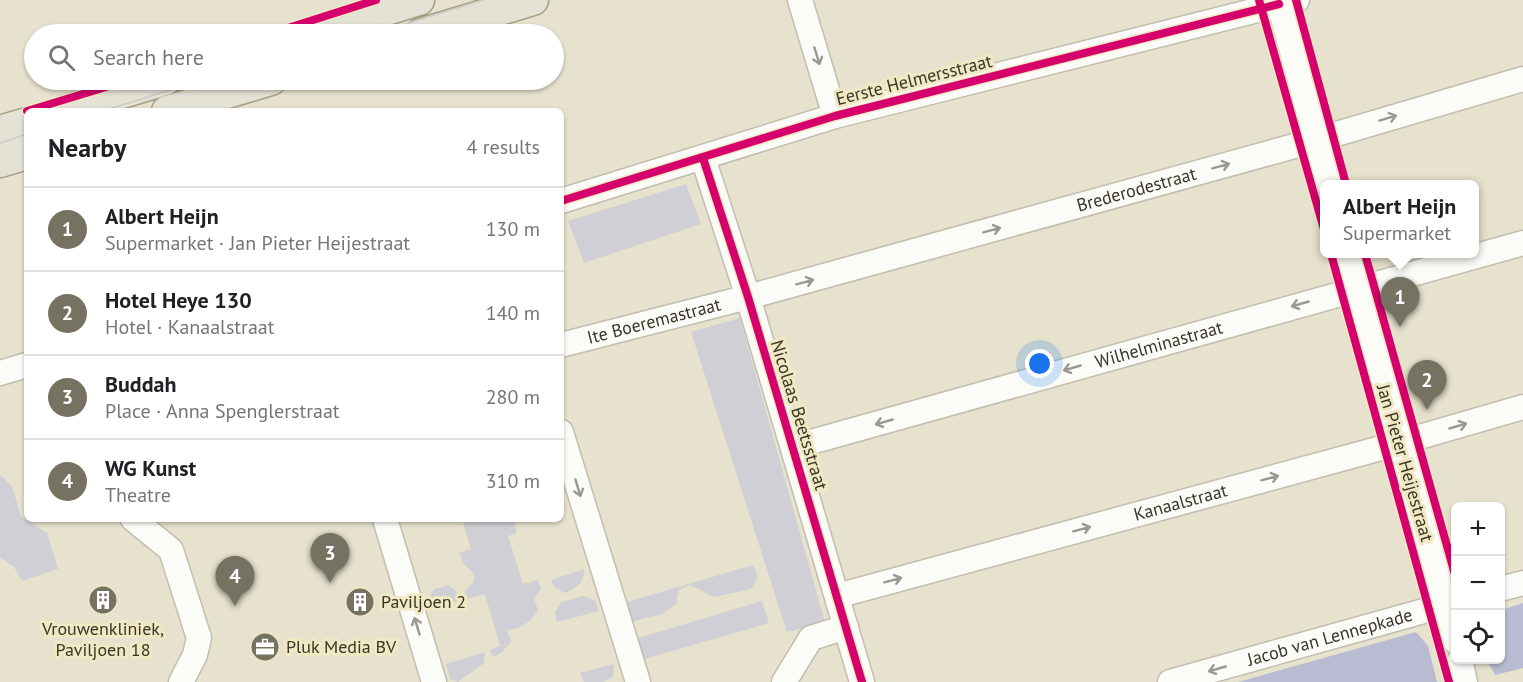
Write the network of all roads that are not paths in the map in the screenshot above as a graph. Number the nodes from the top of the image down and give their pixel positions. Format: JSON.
{"nodes":[{"id":1,"x":419,"y":0,"type":"edge"},
{"id":2,"x":533,"y":0,"type":"edge"},
{"id":3,"x":800,"y":0,"type":"edge"},
{"id":4,"x":1284,"y":1,"type":"edge"},
{"id":5,"x":341,"y":24,"type":"edge"},
{"id":6,"x":453,"y":24,"type":"edge"},
{"id":7,"x":1523,"y":79,"type":"edge"},
{"id":8,"x":132,"y":90,"type":"edge"},
{"id":9,"x":237,"y":90,"type":"edge"},
{"id":10,"x":74,"y":108,"type":"edge"},
{"id":11,"x":177,"y":108,"type":"edge"},
{"id":12,"x":835,"y":116,"type":"junction"},
{"id":13,"x":24,"y":124,"type":"edge"},
{"id":14,"x":0,"y":131,"type":"edge"},
{"id":15,"x":1316,"y":140,"type":"junction"},
{"id":16,"x":24,"y":155,"type":"edge"},
{"id":17,"x":704,"y":158,"type":"junction"},
{"id":18,"x":0,"y":162,"type":"edge"},
{"id":19,"x":1327,"y":180,"type":"edge"},
{"id":20,"x":564,"y":200,"type":"edge"},
{"id":21,"x":1523,"y":243,"type":"edge"},
{"id":22,"x":1479,"y":255,"type":"edge"},
{"id":23,"x":1348,"y":258,"type":"edge"},
{"id":24,"x":1467,"y":258,"type":"edge"},
{"id":25,"x":1356,"y":288,"type":"junction"},
{"id":26,"x":748,"y":297,"type":"junction"},
{"id":27,"x":564,"y":344,"type":"edge"},
{"id":28,"x":24,"y":365,"type":"edge"},
{"id":29,"x":0,"y":373,"type":"edge"},
{"id":30,"x":1523,"y":407,"type":"edge"},
{"id":31,"x":564,"y":442,"type":"edge"},
{"id":32,"x":1400,"y":443,"type":"junction"},
{"id":33,"x":794,"y":447,"type":"junction"},
{"id":34,"x":137,"y":522,"type":"edge"},
{"id":35,"x":386,"y":522,"type":"edge"},
{"id":36,"x":1523,"y":583,"type":"edge"},
{"id":37,"x":1505,"y":588,"type":"edge"},
{"id":38,"x":837,"y":596,"type":"junction"},
{"id":39,"x":1451,"y":615,"type":"edge"},
{"id":40,"x":1451,"y":618,"type":"edge"},
{"id":41,"x":846,"y":627,"type":"junction"},
{"id":42,"x":1461,"y":664,"type":"edge"},
{"id":43,"x":181,"y":682,"type":"edge"},
{"id":44,"x":434,"y":682,"type":"edge"},
{"id":45,"x":639,"y":682,"type":"edge"},
{"id":46,"x":784,"y":682,"type":"edge"},
{"id":47,"x":862,"y":682,"type":"edge"},
{"id":48,"x":1170,"y":682,"type":"edge"},
{"id":49,"x":1465,"y":682,"type":"edge"}],
"edges":[{"from":1,"to":5,"type":"main road"},
{"from":2,"to":6,"type":"main road"},
{"from":3,"to":12,"type":"street","one_way":true},
{"from":4,"to":12,"type":"street","name":"Eerste Helmersstraat"},
{"from":4,"to":15,"type":"street"},
{"from":15,"to":7,"type":"street","name":"Brederodestraat","one_way":true},
{"from":8,"to":10,"type":"main road"},
{"from":9,"to":11,"type":"main road"},
{"from":12,"to":17,"type":"street","name":"Eerste Helmersstraat"},
{"from":13,"to":14,"type":"main road"},
{"from":15,"to":19,"type":"street"},
{"from":26,"to":15,"type":"street","name":"Brederodestraat","one_way":true},
{"from":16,"to":18,"type":"main road"},
{"from":17,"to":20,"type":"street","name":"Eerste Helmersstraat"},
{"from":17,"to":26,"type":"street","name":"Nicolaas Beetsstraat"},
{"from":21,"to":22,"type":"street","name":"Wilhelminastraat"},
{"from":23,"to":25,"type":"street","name":"Jan Pieter Heijestraat"},
{"from":24,"to":25,"type":"street","name":"Wilhelminastraat"},
{"from":25,"to":32,"type":"street","name":"Jan Pieter Heijestraat"},
{"from":25,"to":33,"type":"street","name":"Wilhelminastraat","one_way":true},
{"from":26,"to":27,"type":"street","name":"Ite Boeremastraat"},
{"from":26,"to":33,"type":"street","name":"Nicolaas Beetsstraat"},
{"from":28,"to":29,"type":"street"},
{"from":32,"to":30,"type":"street","name":"Kanaalstraat","one_way":true},
{"from":31,"to":45,"type":"street","one_way":true},
{"from":38,"to":32,"type":"street","name":"Kanaalstraat","one_way":true},
{"from":32,"to":39,"type":"street","name":"Jan Pieter Heijestraat"},
{"from":33,"to":38,"type":"street","name":"Nicolaas Beetsstraat"},
{"from":34,"to":43,"type":"street"},
{"from":44,"to":35,"type":"street","one_way":true},
{"from":36,"to":37,"type":"street"},
{"from":38,"to":41,"type":"street","name":"Nicolaas Beetsstraat"},
{"from":40,"to":48,"type":"street","name":"Jacob van Lennepkade","one_way":true},
{"from":41,"to":46,"type":"street"},
{"from":41,"to":47,"type":"street","name":"Nicolaas Beetsstraat"},
{"from":42,"to":49,"type":"street"}]}
